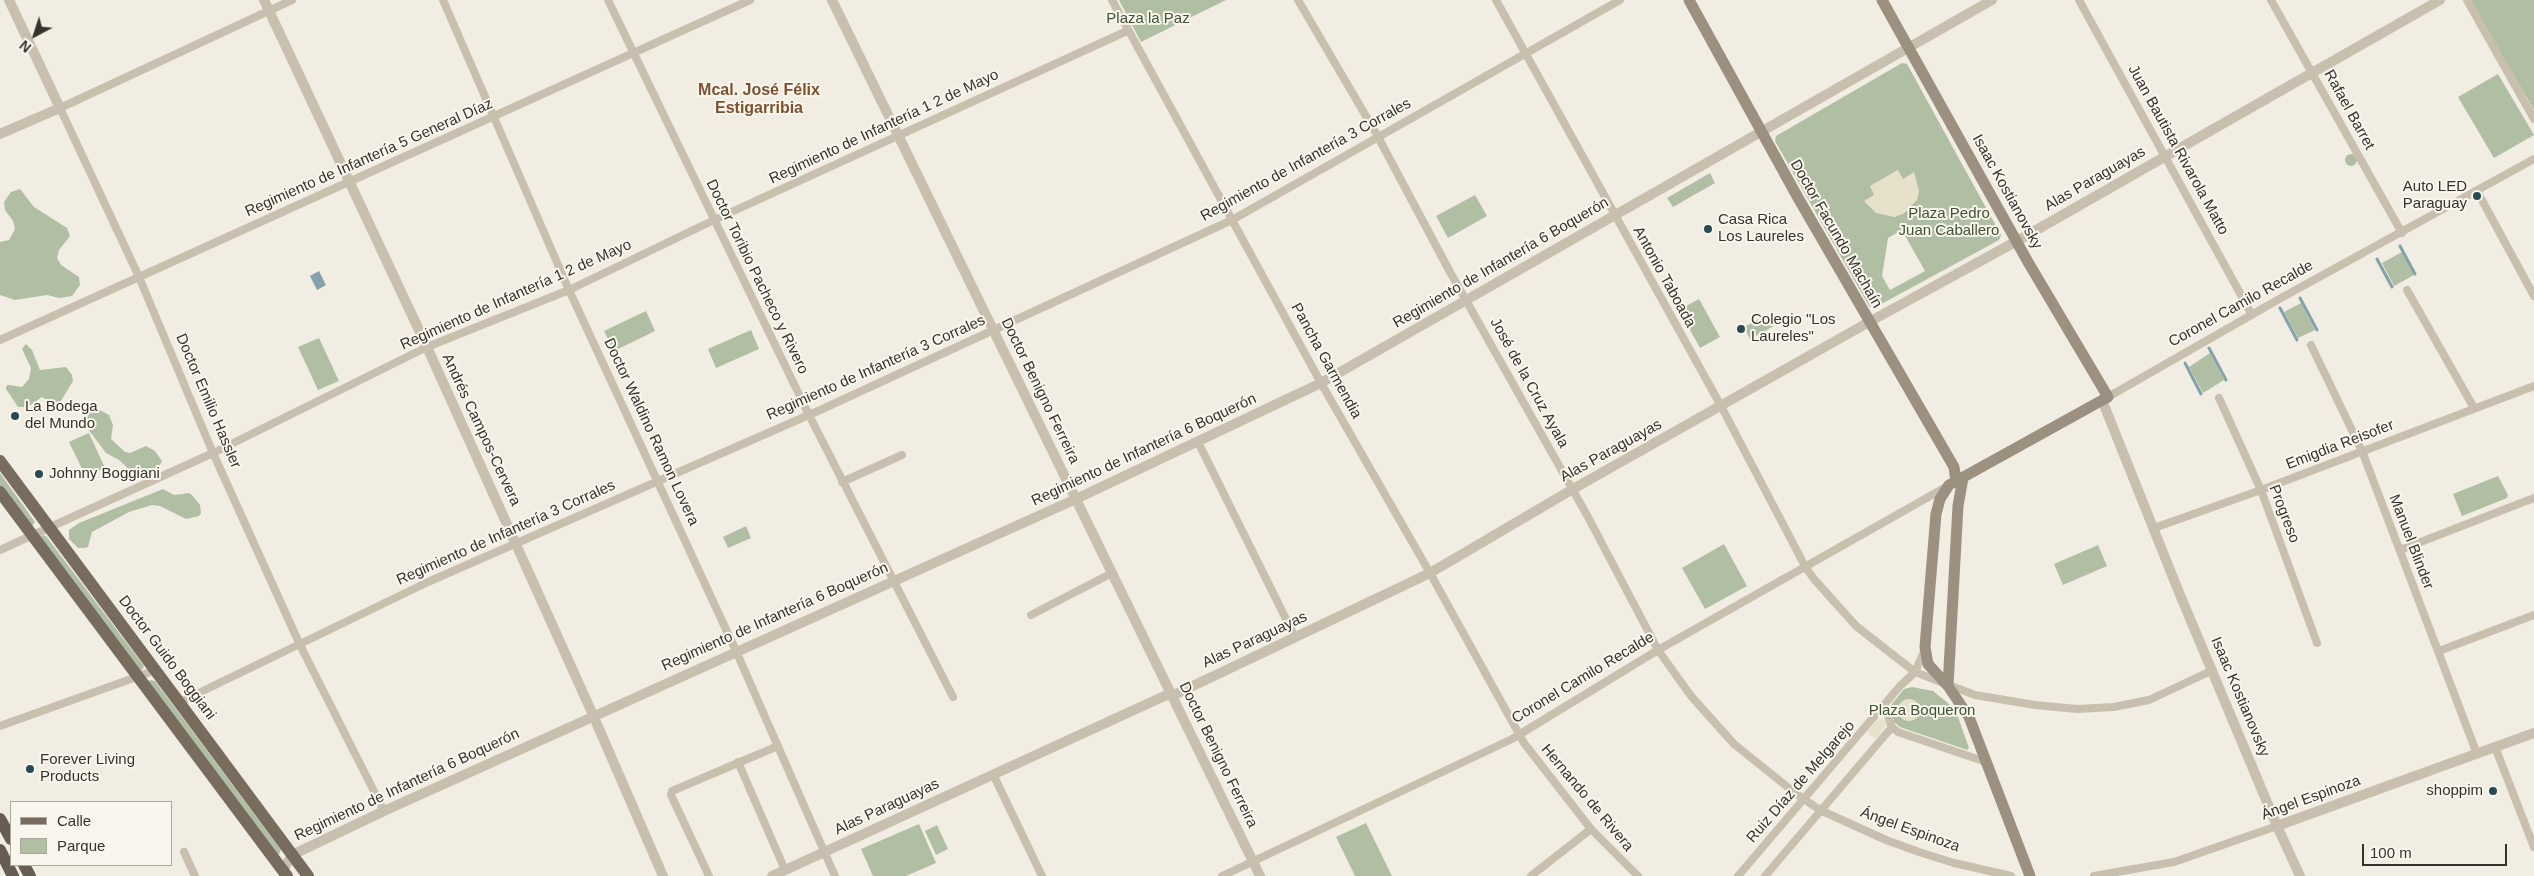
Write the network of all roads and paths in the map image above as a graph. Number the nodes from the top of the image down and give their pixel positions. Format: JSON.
{"nodes":[{"id":1,"x":9,"y":0,"type":"edge"},
{"id":2,"x":264,"y":0,"type":"edge"},
{"id":3,"x":292,"y":0,"type":"edge"},
{"id":4,"x":443,"y":0,"type":"edge"},
{"id":5,"x":608,"y":0,"type":"edge"},
{"id":6,"x":750,"y":0,"type":"edge"},
{"id":7,"x":832,"y":0,"type":"edge"},
{"id":8,"x":1112,"y":0,"type":"edge"},
{"id":9,"x":1298,"y":0,"type":"edge"},
{"id":10,"x":1496,"y":0,"type":"edge"},
{"id":11,"x":1620,"y":0,"type":"edge"},
{"id":12,"x":1690,"y":0,"type":"edge"},
{"id":13,"x":1882,"y":0,"type":"edge"},
{"id":14,"x":1992,"y":0,"type":"edge"},
{"id":15,"x":2080,"y":0,"type":"edge"},
{"id":16,"x":2271,"y":0,"type":"edge"},
{"id":17,"x":2440,"y":0,"type":"edge"},
{"id":18,"x":2467,"y":0,"type":"edge"},
{"id":19,"x":268,"y":10,"type":"junction"},
{"id":20,"x":1127,"y":31,"type":"junction"},
{"id":21,"x":1910,"y":48,"type":"junction"},
{"id":22,"x":633,"y":52,"type":"junction"},
{"id":23,"x":1525,"y":52,"type":"junction"},
{"id":24,"x":2312,"y":72,"type":"junction"},
{"id":25,"x":60,"y":108,"type":"junction"},
{"id":26,"x":495,"y":116,"type":"junction"},
{"id":27,"x":2534,"y":119,"type":"edge"},
{"id":28,"x":1762,"y":133,"type":"junction"},
{"id":29,"x":0,"y":134,"type":"edge"},
{"id":30,"x":1378,"y":135,"type":"junction"},
{"id":31,"x":898,"y":136,"type":"junction"},
{"id":32,"x":2166,"y":155,"type":"junction"},
{"id":33,"x":2534,"y":159,"type":"edge"},
{"id":34,"x":348,"y":182,"type":"junction"},
{"id":35,"x":2477,"y":191,"type":"junction"},
{"id":36,"x":1614,"y":216,"type":"junction"},
{"id":37,"x":714,"y":220,"type":"junction"},
{"id":38,"x":1232,"y":220,"type":"junction"},
{"id":39,"x":2402,"y":233,"type":"junction"},
{"id":40,"x":2017,"y":241,"type":"junction"},
{"id":41,"x":139,"y":277,"type":"junction"},
{"id":42,"x":569,"y":290,"type":"junction"},
{"id":43,"x":2407,"y":290,"type":"dead end"},
{"id":44,"x":2534,"y":296,"type":"edge"},
{"id":45,"x":1467,"y":301,"type":"junction"},
{"id":46,"x":2252,"y":314,"type":"junction"},
{"id":47,"x":1869,"y":322,"type":"junction"},
{"id":48,"x":993,"y":330,"type":"junction"},
{"id":49,"x":0,"y":340,"type":"edge"},
{"id":50,"x":2311,"y":345,"type":"dead end"},
{"id":51,"x":427,"y":347,"type":"junction"},
{"id":52,"x":1321,"y":383,"type":"junction"},
{"id":53,"x":2534,"y":386,"type":"edge"},
{"id":54,"x":2105,"y":398,"type":"junction"},
{"id":55,"x":2219,"y":398,"type":"dead end"},
{"id":56,"x":1721,"y":406,"type":"junction"},
{"id":57,"x":2474,"y":408,"type":"junction"},
{"id":58,"x":809,"y":415,"type":"junction"},
{"id":59,"x":1198,"y":442,"type":"junction"},
{"id":60,"x":2362,"y":451,"type":"junction"},
{"id":61,"x":213,"y":452,"type":"junction"},
{"id":62,"x":902,"y":455,"type":"dead end"},
{"id":63,"x":0,"y":461,"type":"edge"},
{"id":64,"x":658,"y":480,"type":"junction"},
{"id":65,"x":842,"y":482,"type":"junction"},
{"id":66,"x":1956,"y":482,"type":"junction"},
{"id":67,"x":1573,"y":489,"type":"junction"},
{"id":68,"x":2261,"y":490,"type":"junction"},
{"id":69,"x":0,"y":492,"type":"edge"},
{"id":70,"x":2534,"y":498,"type":"edge"},
{"id":71,"x":1076,"y":499,"type":"junction"},
{"id":72,"x":50,"y":528,"type":"junction"},
{"id":73,"x":2154,"y":528,"type":"junction"},
{"id":74,"x":33,"y":536,"type":"junction"},
{"id":75,"x":516,"y":544,"type":"junction"},
{"id":76,"x":0,"y":550,"type":"edge"},
{"id":77,"x":2400,"y":550,"type":"junction"},
{"id":78,"x":1806,"y":568,"type":"junction"},
{"id":79,"x":1430,"y":572,"type":"junction"},
{"id":80,"x":1112,"y":573,"type":"junction"},
{"id":81,"x":893,"y":582,"type":"junction"},
{"id":82,"x":1030,"y":615,"type":"dead end"},
{"id":83,"x":2534,"y":615,"type":"edge"},
{"id":84,"x":1295,"y":637,"type":"junction"},
{"id":85,"x":2317,"y":643,"type":"dead end"},
{"id":86,"x":300,"y":644,"type":"junction"},
{"id":87,"x":1925,"y":647,"type":"junction"},
{"id":88,"x":1658,"y":650,"type":"junction"},
{"id":89,"x":736,"y":651,"type":"junction"},
{"id":90,"x":2439,"y":651,"type":"junction"},
{"id":91,"x":156,"y":670,"type":"junction"},
{"id":92,"x":2213,"y":670,"type":"junction"},
{"id":93,"x":1915,"y":672,"type":"junction"},
{"id":94,"x":138,"y":676,"type":"junction"},
{"id":95,"x":1948,"y":686,"type":"junction"},
{"id":96,"x":1171,"y":693,"type":"junction"},
{"id":97,"x":953,"y":697,"type":"dead end"},
{"id":98,"x":180,"y":702,"type":"junction"},
{"id":99,"x":1884,"y":705,"type":"junction"},
{"id":100,"x":594,"y":715,"type":"junction"},
{"id":101,"x":0,"y":726,"type":"edge"},
{"id":102,"x":1892,"y":727,"type":"junction"},
{"id":103,"x":2534,"y":733,"type":"edge"},
{"id":104,"x":1519,"y":735,"type":"junction"},
{"id":105,"x":778,"y":746,"type":"junction"},
{"id":106,"x":2495,"y":748,"type":"junction"},
{"id":107,"x":2477,"y":754,"type":"junction"},
{"id":108,"x":738,"y":762,"type":"junction"},
{"id":109,"x":1986,"y":762,"type":"junction"},
{"id":110,"x":993,"y":774,"type":"junction"},
{"id":111,"x":1803,"y":799,"type":"junction"},
{"id":112,"x":1820,"y":810,"type":"junction"},
{"id":113,"x":384,"y":811,"type":"junction"},
{"id":114,"x":0,"y":819,"type":"edge"},
{"id":115,"x":2277,"y":826,"type":"junction"},
{"id":116,"x":1591,"y":829,"type":"junction"},
{"id":117,"x":10,"y":837,"type":"edge"},
{"id":118,"x":2534,"y":848,"type":"edge"},
{"id":119,"x":0,"y":850,"type":"edge"},
{"id":120,"x":184,"y":852,"type":"dead end"},
{"id":121,"x":825,"y":852,"type":"junction"},
{"id":122,"x":292,"y":856,"type":"junction"},
{"id":123,"x":1254,"y":862,"type":"junction"},
{"id":124,"x":282,"y":869,"type":"edge"},
{"id":125,"x":785,"y":870,"type":"junction"},
{"id":126,"x":13,"y":876,"type":"edge"},
{"id":127,"x":195,"y":876,"type":"edge"},
{"id":128,"x":308,"y":876,"type":"edge"},
{"id":129,"x":663,"y":876,"type":"edge"},
{"id":130,"x":709,"y":876,"type":"edge"},
{"id":131,"x":772,"y":876,"type":"edge"},
{"id":132,"x":835,"y":876,"type":"edge"},
{"id":133,"x":1042,"y":876,"type":"edge"},
{"id":134,"x":1222,"y":876,"type":"edge"},
{"id":135,"x":1260,"y":876,"type":"edge"},
{"id":136,"x":1531,"y":876,"type":"edge"},
{"id":137,"x":1638,"y":876,"type":"edge"},
{"id":138,"x":1738,"y":876,"type":"edge"},
{"id":139,"x":1765,"y":876,"type":"edge"},
{"id":140,"x":2011,"y":876,"type":"edge"},
{"id":141,"x":2030,"y":876,"type":"edge"},
{"id":142,"x":2094,"y":876,"type":"edge"},
{"id":143,"x":2300,"y":876,"type":"edge"}],
"edges":[{"from":1,"to":25,"type":"street","name":"Doctor Emilio Hassler"},
{"from":2,"to":19,"type":"street","name":"Andrés Campos-Cervera"},
{"from":3,"to":19,"type":"street"},
{"from":4,"to":26,"type":"street","name":"Doctor Waldino Ramon Lovera"},
{"from":5,"to":22,"type":"street","name":"Doctor Toribio Pacheco y Rivero"},
{"from":6,"to":22,"type":"street","name":"Regimiento de Infantería 5 General Díaz"},
{"from":7,"to":31,"type":"street","name":"Doctor Benigno Ferreira"},
{"from":8,"to":20,"type":"street","name":"Pancha Garmendia"},
{"from":9,"to":30,"type":"street","name":"José de la Cruz Ayala"},
{"from":10,"to":23,"type":"street","name":"Antonio Taboada"},
{"from":11,"to":23,"type":"street","name":"Regimiento de Infantería 3 Corrales"},
{"from":12,"to":28,"type":"main road","name":"Doctor Facundo Machaín"},
{"from":13,"to":21,"type":"main road","name":"Isaac Kostianovsky"},
{"from":14,"to":21,"type":"street","name":"Regimiento de Infantería 6 Boquerón"},
{"from":15,"to":32,"type":"street","name":"Juan Bautista Rivarola Matto"},
{"from":16,"to":24,"type":"street","name":"Rafael Barret"},
{"from":17,"to":24,"type":"street","name":"Alas Paraguayas"},
{"from":18,"to":27,"type":"street"},
{"from":19,"to":25,"type":"street"},
{"from":19,"to":34,"type":"street","name":"Andrés Campos-Cervera"},
{"from":20,"to":31,"type":"street","name":"Regimiento de Infantería 1 2 de Mayo"},
{"from":20,"to":38,"type":"street","name":"Pancha Garmendia"},
{"from":21,"to":28,"type":"street","name":"Regimiento de Infantería 6 Boquerón"},
{"from":21,"to":40,"type":"main road","name":"Isaac Kostianovsky"},
{"from":22,"to":26,"type":"street","name":"Regimiento de Infantería 5 General Díaz"},
{"from":22,"to":37,"type":"street","name":"Doctor Toribio Pacheco y Rivero"},
{"from":23,"to":30,"type":"street","name":"Regimiento de Infantería 3 Corrales"},
{"from":23,"to":36,"type":"street","name":"Antonio Taboada"},
{"from":24,"to":32,"type":"street","name":"Alas Paraguayas"},
{"from":24,"to":39,"type":"street","name":"Rafael Barret"},
{"from":25,"to":29,"type":"street"},
{"from":25,"to":41,"type":"street","name":"Doctor Emilio Hassler"},
{"from":26,"to":34,"type":"street","name":"Regimiento de Infantería 5 General Díaz"},
{"from":26,"to":42,"type":"street","name":"Doctor Waldino Ramon Lovera"},
{"from":28,"to":36,"type":"street","name":"Regimiento de Infantería 6 Boquerón"},
{"from":28,"to":47,"type":"main road","name":"Doctor Facundo Machaín"},
{"from":30,"to":38,"type":"street","name":"Regimiento de Infantería 3 Corrales"},
{"from":30,"to":45,"type":"street","name":"José de la Cruz Ayala"},
{"from":31,"to":37,"type":"street","name":"Regimiento de Infantería 1 2 de Mayo"},
{"from":31,"to":48,"type":"street","name":"Doctor Benigno Ferreira"},
{"from":32,"to":40,"type":"street","name":"Alas Paraguayas"},
{"from":32,"to":46,"type":"street","name":"Juan Bautista Rivarola Matto"},
{"from":33,"to":35,"type":"street","name":"Coronel Camilo Recalde"},
{"from":34,"to":41,"type":"street","name":"Regimiento de Infantería 5 General Díaz"},
{"from":34,"to":51,"type":"street","name":"Andrés Campos-Cervera"},
{"from":35,"to":39,"type":"street","name":"Coronel Camilo Recalde"},
{"from":35,"to":44,"type":"street"},
{"from":36,"to":45,"type":"street","name":"Regimiento de Infantería 6 Boquerón"},
{"from":36,"to":56,"type":"street","name":"Antonio Taboada"},
{"from":37,"to":42,"type":"street","name":"Regimiento de Infantería 1 2 de Mayo"},
{"from":37,"to":58,"type":"street","name":"Doctor Toribio Pacheco y Rivero"},
{"from":38,"to":48,"type":"street","name":"Regimiento de Infantería 3 Corrales"},
{"from":38,"to":52,"type":"street","name":"Pancha Garmendia"},
{"from":39,"to":46,"type":"street","name":"Coronel Camilo Recalde"},
{"from":40,"to":47,"type":"street","name":"Alas Paraguayas"},
{"from":40,"to":54,"type":"main road","name":"Isaac Kostianovsky"},
{"from":41,"to":49,"type":"street","name":"Regimiento de Infantería 5 General Díaz"},
{"from":41,"to":61,"type":"street","name":"Doctor Emilio Hassler"},
{"from":42,"to":51,"type":"street","name":"Regimiento de Infantería 1 2 de Mayo"},
{"from":42,"to":64,"type":"street","name":"Doctor Waldino Ramon Lovera"},
{"from":43,"to":57,"type":"street"},
{"from":45,"to":52,"type":"street","name":"Regimiento de Infantería 6 Boquerón"},
{"from":45,"to":67,"type":"street","name":"José de la Cruz Ayala"},
{"from":46,"to":54,"type":"street","name":"Coronel Camilo Recalde"},
{"from":47,"to":56,"type":"street","name":"Alas Paraguayas"},
{"from":47,"to":66,"type":"main road","name":"Doctor Facundo Machaín"},
{"from":48,"to":58,"type":"street","name":"Regimiento de Infantería 3 Corrales"},
{"from":48,"to":71,"type":"street","name":"Doctor Benigno Ferreira"},
{"from":50,"to":60,"type":"street","name":"Manuel Blinder"},
{"from":51,"to":61,"type":"street","name":"Regimiento de Infantería 1 2 de Mayo"},
{"from":51,"to":75,"type":"street","name":"Andrés Campos-Cervera"},
{"from":52,"to":59,"type":"street","name":"Regimiento de Infantería 6 Boquerón"},
{"from":52,"to":79,"type":"street","name":"Pancha Garmendia"},
{"from":53,"to":57,"type":"street","name":"Emigdia Reisofer"},
{"from":54,"to":66,"type":"main road","name":"Coronel Camilo Recalde"},
{"from":54,"to":73,"type":"street","name":"Isaac Kostianovsky"},
{"from":55,"to":68,"type":"street","name":"Progreso"},
{"from":56,"to":67,"type":"street","name":"Alas Paraguayas"},
{"from":56,"to":78,"type":"street","name":"Antonio Taboada"},
{"from":57,"to":60,"type":"street","name":"Emigdia Reisofer"},
{"from":58,"to":64,"type":"street","name":"Regimiento de Infantería 3 Corrales"},
{"from":58,"to":65,"type":"street","name":"Doctor Toribio Pacheco y Rivero"},
{"from":59,"to":71,"type":"street","name":"Regimiento de Infantería 6 Boquerón"},
{"from":59,"to":84,"type":"street"},
{"from":60,"to":68,"type":"street","name":"Emigdia Reisofer"},
{"from":60,"to":77,"type":"street","name":"Manuel Blinder"},
{"from":61,"to":72,"type":"street","name":"Regimiento de Infantería 1 2 de Mayo"},
{"from":61,"to":86,"type":"street","name":"Doctor Emilio Hassler"},
{"from":62,"to":65,"type":"street"},
{"from":63,"to":72,"type":"main road","name":"Doctor Guido Boggiani"},
{"from":64,"to":75,"type":"street","name":"Regimiento de Infantería 3 Corrales"},
{"from":64,"to":89,"type":"street","name":"Doctor Waldino Ramon Lovera"},
{"from":65,"to":81,"type":"street","name":"Doctor Toribio Pacheco y Rivero"},
{"from":66,"to":78,"type":"street","name":"Coronel Camilo Recalde"},
{"from":66,"to":87,"type":"main road"},
{"from":66,"to":95,"type":"main road","name":"Doctor Facundo Machaín"},
{"from":67,"to":79,"type":"street","name":"Alas Paraguayas"},
{"from":67,"to":88,"type":"street","name":"José de la Cruz Ayala"},
{"from":68,"to":73,"type":"street","name":"Emigdia Reisofer"},
{"from":68,"to":85,"type":"street","name":"Progreso"},
{"from":69,"to":74,"type":"main road"},
{"from":70,"to":77,"type":"street"},
{"from":71,"to":80,"type":"street","name":"Doctor Benigno Ferreira"},
{"from":71,"to":81,"type":"street","name":"Regimiento de Infantería 6 Boquerón"},
{"from":72,"to":74,"type":"street","name":"Regimiento de Infantería 1 2 de Mayo"},
{"from":72,"to":91,"type":"main road","name":"Doctor Guido Boggiani"},
{"from":73,"to":92,"type":"street","name":"Isaac Kostianovsky"},
{"from":74,"to":76,"type":"street","name":"Regimiento de Infantería 1 2 de Mayo"},
{"from":74,"to":94,"type":"main road"},
{"from":75,"to":86,"type":"street","name":"Regimiento de Infantería 3 Corrales"},
{"from":75,"to":100,"type":"street","name":"Andrés Campos-Cervera"},
{"from":77,"to":90,"type":"street","name":"Manuel Blinder"},
{"from":78,"to":88,"type":"street","name":"Coronel Camilo Recalde"},
{"from":78,"to":93,"type":"street","name":"Antonio Taboada"},
{"from":79,"to":84,"type":"street","name":"Alas Paraguayas"},
{"from":79,"to":104,"type":"street","name":"Pancha Garmendia"},
{"from":80,"to":82,"type":"street"},
{"from":80,"to":96,"type":"street","name":"Doctor Benigno Ferreira"},
{"from":81,"to":89,"type":"street","name":"Regimiento de Infantería 6 Boquerón"},
{"from":81,"to":97,"type":"street","name":"Doctor Toribio Pacheco y Rivero"},
{"from":83,"to":90,"type":"street"},
{"from":84,"to":96,"type":"street","name":"Alas Paraguayas"},
{"from":86,"to":98,"type":"street","name":"Regimiento de Infantería 3 Corrales"},
{"from":86,"to":113,"type":"street","name":"Doctor Emilio Hassler"},
{"from":87,"to":93,"type":"street","name":"Ruiz Díaz de Melgarejo"},
{"from":87,"to":95,"type":"main road"},
{"from":88,"to":104,"type":"street","name":"Coronel Camilo Recalde"},
{"from":88,"to":111,"type":"street","name":"José de la Cruz Ayala"},
{"from":89,"to":100,"type":"street","name":"Regimiento de Infantería 6 Boquerón"},
{"from":89,"to":105,"type":"street","name":"Doctor Waldino Ramon Lovera"},
{"from":90,"to":107,"type":"street","name":"Manuel Blinder"},
{"from":91,"to":94,"type":"street"},
{"from":91,"to":98,"type":"main road","name":"Doctor Guido Boggiani"},
{"from":92,"to":95,"type":"street","name":"Antonio Taboada"},
{"from":92,"to":115,"type":"street","name":"Isaac Kostianovsky"},
{"from":93,"to":95,"type":"street","name":"Antonio Taboada"},
{"from":93,"to":99,"type":"street","name":"Ruiz Díaz de Melgarejo"},
{"from":94,"to":101,"type":"street"},
{"from":94,"to":124,"type":"main road"},
{"from":95,"to":109,"type":"main road"},
{"from":96,"to":110,"type":"street","name":"Alas Paraguayas"},
{"from":96,"to":123,"type":"street","name":"Doctor Benigno Ferreira"},
{"from":98,"to":122,"type":"main road","name":"Doctor Guido Boggiani"},
{"from":99,"to":102,"type":"street"},
{"from":99,"to":111,"type":"street","name":"Ruiz Díaz de Melgarejo"},
{"from":100,"to":113,"type":"street","name":"Regimiento de Infantería 6 Boquerón"},
{"from":100,"to":129,"type":"street","name":"Andrés Campos-Cervera"},
{"from":102,"to":109,"type":"street"},
{"from":102,"to":112,"type":"street"},
{"from":103,"to":106,"type":"street","name":"Ángel Espinoza"},
{"from":104,"to":116,"type":"street","name":"Hernando de Rivera"},
{"from":104,"to":123,"type":"street","name":"Coronel Camilo Recalde"},
{"from":105,"to":108,"type":"street"},
{"from":105,"to":121,"type":"street","name":"Doctor Waldino Ramon Lovera"},
{"from":106,"to":107,"type":"street","name":"Ángel Espinoza"},
{"from":106,"to":118,"type":"street"},
{"from":107,"to":115,"type":"street","name":"Ángel Espinoza"},
{"from":108,"to":125,"type":"street"},
{"from":108,"to":130,"type":"street"},
{"from":109,"to":141,"type":"main road"},
{"from":110,"to":121,"type":"street","name":"Alas Paraguayas"},
{"from":110,"to":133,"type":"street"},
{"from":111,"to":112,"type":"street","name":"Ángel Espinoza"},
{"from":111,"to":138,"type":"street","name":"Ruiz Díaz de Melgarejo"},
{"from":112,"to":139,"type":"street"},
{"from":112,"to":140,"type":"street","name":"Ángel Espinoza"},
{"from":113,"to":122,"type":"street","name":"Regimiento de Infantería 6 Boquerón"},
{"from":114,"to":117,"type":"highway"},
{"from":115,"to":142,"type":"street","name":"Ángel Espinoza"},
{"from":115,"to":143,"type":"street","name":"Isaac Kostianovsky"},
{"from":116,"to":136,"type":"street"},
{"from":116,"to":137,"type":"street","name":"Hernando de Rivera"},
{"from":119,"to":126,"type":"highway"},
{"from":120,"to":127,"type":"street"},
{"from":121,"to":125,"type":"street","name":"Alas Paraguayas"},
{"from":121,"to":132,"type":"street","name":"Doctor Waldino Ramon Lovera"},
{"from":122,"to":124,"type":"street","name":"Regimiento de Infantería 6 Boquerón"},
{"from":122,"to":128,"type":"main road","name":"Doctor Guido Boggiani"},
{"from":123,"to":134,"type":"street","name":"Coronel Camilo Recalde"},
{"from":123,"to":135,"type":"street","name":"Doctor Benigno Ferreira"},
{"from":125,"to":131,"type":"street","name":"Alas Paraguayas"}]}
